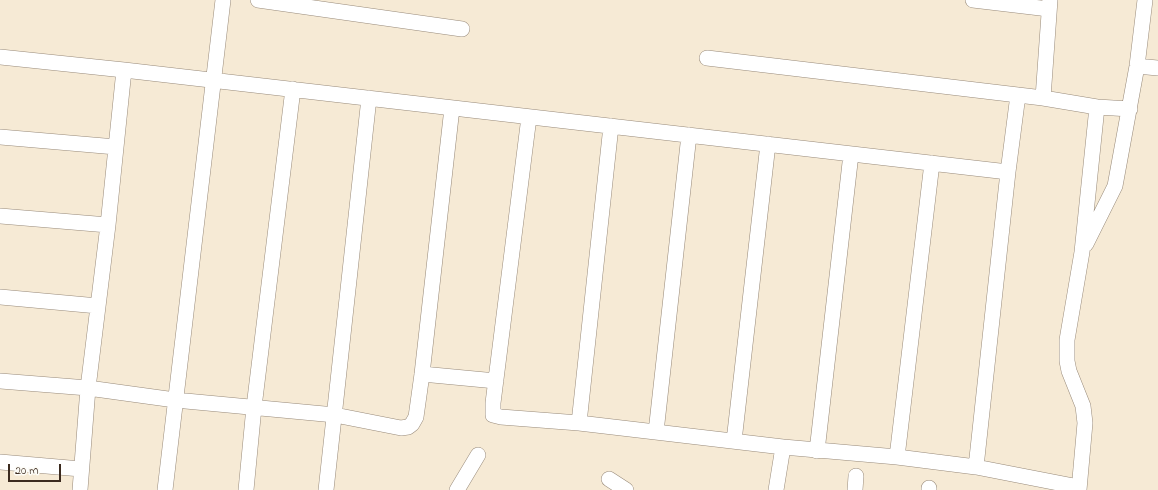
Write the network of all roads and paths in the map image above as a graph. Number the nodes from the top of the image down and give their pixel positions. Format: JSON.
{"nodes":[{"id":1,"x":223,"y":0,"type":"edge"},
{"id":2,"x":258,"y":0,"type":"edge"},
{"id":3,"x":973,"y":0,"type":"edge"},
{"id":4,"x":1145,"y":0,"type":"edge"},
{"id":5,"x":1049,"y":4,"type":"edge"},
{"id":6,"x":462,"y":29,"type":"dead end"},
{"id":7,"x":0,"y":57,"type":"edge"},
{"id":8,"x":707,"y":58,"type":"dead end"},
{"id":9,"x":1137,"y":66,"type":"junction"},
{"id":10,"x":1158,"y":68,"type":"edge"},
{"id":11,"x":124,"y":70,"type":"junction"},
{"id":12,"x":213,"y":80,"type":"junction"},
{"id":13,"x":293,"y":89,"type":"junction"},
{"id":14,"x":1018,"y":95,"type":"junction"},
{"id":15,"x":369,"y":98,"type":"junction"},
{"id":16,"x":1043,"y":98,"type":"junction"},
{"id":17,"x":1097,"y":107,"type":"junction"},
{"id":18,"x":452,"y":108,"type":"junction"},
{"id":19,"x":1130,"y":109,"type":"junction"},
{"id":20,"x":530,"y":117,"type":"junction"},
{"id":21,"x":611,"y":126,"type":"junction"},
{"id":22,"x":689,"y":135,"type":"junction"},
{"id":23,"x":0,"y":137,"type":"edge"},
{"id":24,"x":768,"y":144,"type":"junction"},
{"id":25,"x":116,"y":147,"type":"junction"},
{"id":26,"x":851,"y":154,"type":"junction"},
{"id":27,"x":932,"y":163,"type":"junction"},
{"id":28,"x":1008,"y":172,"type":"junction"},
{"id":29,"x":0,"y":216,"type":"edge"},
{"id":30,"x":108,"y":226,"type":"junction"},
{"id":31,"x":1082,"y":252,"type":"junction"},
{"id":32,"x":0,"y":297,"type":"edge"},
{"id":33,"x":98,"y":306,"type":"junction"},
{"id":34,"x":422,"y":374,"type":"junction"},
{"id":35,"x":0,"y":381,"type":"edge"},
{"id":36,"x":496,"y":381,"type":"junction"},
{"id":37,"x":88,"y":388,"type":"junction"},
{"id":38,"x":175,"y":400,"type":"junction"},
{"id":39,"x":254,"y":407,"type":"junction"},
{"id":40,"x":335,"y":415,"type":"junction"},
{"id":41,"x":579,"y":423,"type":"junction"},
{"id":42,"x":656,"y":432,"type":"junction"},
{"id":43,"x":734,"y":442,"type":"junction"},
{"id":44,"x":783,"y":447,"type":"junction"},
{"id":45,"x":817,"y":451,"type":"junction"},
{"id":46,"x":478,"y":455,"type":"dead end"},
{"id":47,"x":897,"y":457,"type":"junction"},
{"id":48,"x":0,"y":462,"type":"edge"},
{"id":49,"x":976,"y":467,"type":"junction"},
{"id":50,"x":81,"y":469,"type":"junction"},
{"id":51,"x":609,"y":479,"type":"dead end"},
{"id":52,"x":1079,"y":489,"type":"edge"},
{"id":53,"x":80,"y":490,"type":"edge"},
{"id":54,"x":165,"y":490,"type":"edge"},
{"id":55,"x":246,"y":490,"type":"edge"},
{"id":56,"x":326,"y":490,"type":"edge"},
{"id":57,"x":457,"y":490,"type":"edge"},
{"id":58,"x":626,"y":490,"type":"edge"},
{"id":59,"x":776,"y":490,"type":"edge"}],
"edges":[{"from":1,"to":12,"type":"street"},
{"from":2,"to":6,"type":"street"},
{"from":3,"to":5,"type":"street"},
{"from":4,"to":9,"type":"street"},
{"from":5,"to":16,"type":"street"},
{"from":7,"to":11,"type":"street"},
{"from":8,"to":14,"type":"street"},
{"from":9,"to":10,"type":"street"},
{"from":9,"to":19,"type":"street"},
{"from":11,"to":12,"type":"street"},
{"from":11,"to":25,"type":"street"},
{"from":12,"to":13,"type":"street"},
{"from":12,"to":38,"type":"street"},
{"from":13,"to":15,"type":"street"},
{"from":13,"to":39,"type":"street"},
{"from":14,"to":16,"type":"street"},
{"from":14,"to":28,"type":"street"},
{"from":15,"to":18,"type":"street"},
{"from":15,"to":40,"type":"street"},
{"from":16,"to":17,"type":"street"},
{"from":17,"to":19,"type":"street"},
{"from":17,"to":31,"type":"street"},
{"from":18,"to":20,"type":"street"},
{"from":18,"to":34,"type":"street"},
{"from":19,"to":31,"type":"street"},
{"from":20,"to":21,"type":"street"},
{"from":20,"to":36,"type":"street"},
{"from":21,"to":22,"type":"street"},
{"from":21,"to":41,"type":"street"},
{"from":22,"to":24,"type":"street"},
{"from":22,"to":42,"type":"street"},
{"from":23,"to":25,"type":"street"},
{"from":24,"to":26,"type":"street"},
{"from":24,"to":43,"type":"street"},
{"from":25,"to":30,"type":"street"},
{"from":26,"to":27,"type":"street"},
{"from":26,"to":45,"type":"street"},
{"from":27,"to":28,"type":"street"},
{"from":27,"to":47,"type":"street"},
{"from":28,"to":49,"type":"street"},
{"from":29,"to":30,"type":"street"},
{"from":30,"to":33,"type":"street"},
{"from":31,"to":52,"type":"street"},
{"from":32,"to":33,"type":"street"},
{"from":33,"to":37,"type":"street"},
{"from":34,"to":36,"type":"street"},
{"from":34,"to":40,"type":"street"},
{"from":35,"to":37,"type":"street"},
{"from":36,"to":41,"type":"street"},
{"from":37,"to":38,"type":"street"},
{"from":37,"to":50,"type":"street"},
{"from":38,"to":39,"type":"street"},
{"from":38,"to":54,"type":"street"},
{"from":39,"to":40,"type":"street"},
{"from":39,"to":55,"type":"street"},
{"from":40,"to":56,"type":"street"},
{"from":41,"to":42,"type":"street"},
{"from":42,"to":43,"type":"street"},
{"from":43,"to":44,"type":"street"},
{"from":44,"to":45,"type":"street"},
{"from":44,"to":59,"type":"street"},
{"from":45,"to":47,"type":"street"},
{"from":46,"to":57,"type":"street"},
{"from":47,"to":49,"type":"street"},
{"from":48,"to":50,"type":"street"},
{"from":49,"to":52,"type":"street"},
{"from":50,"to":53,"type":"street"},
{"from":51,"to":58,"type":"street"}]}
